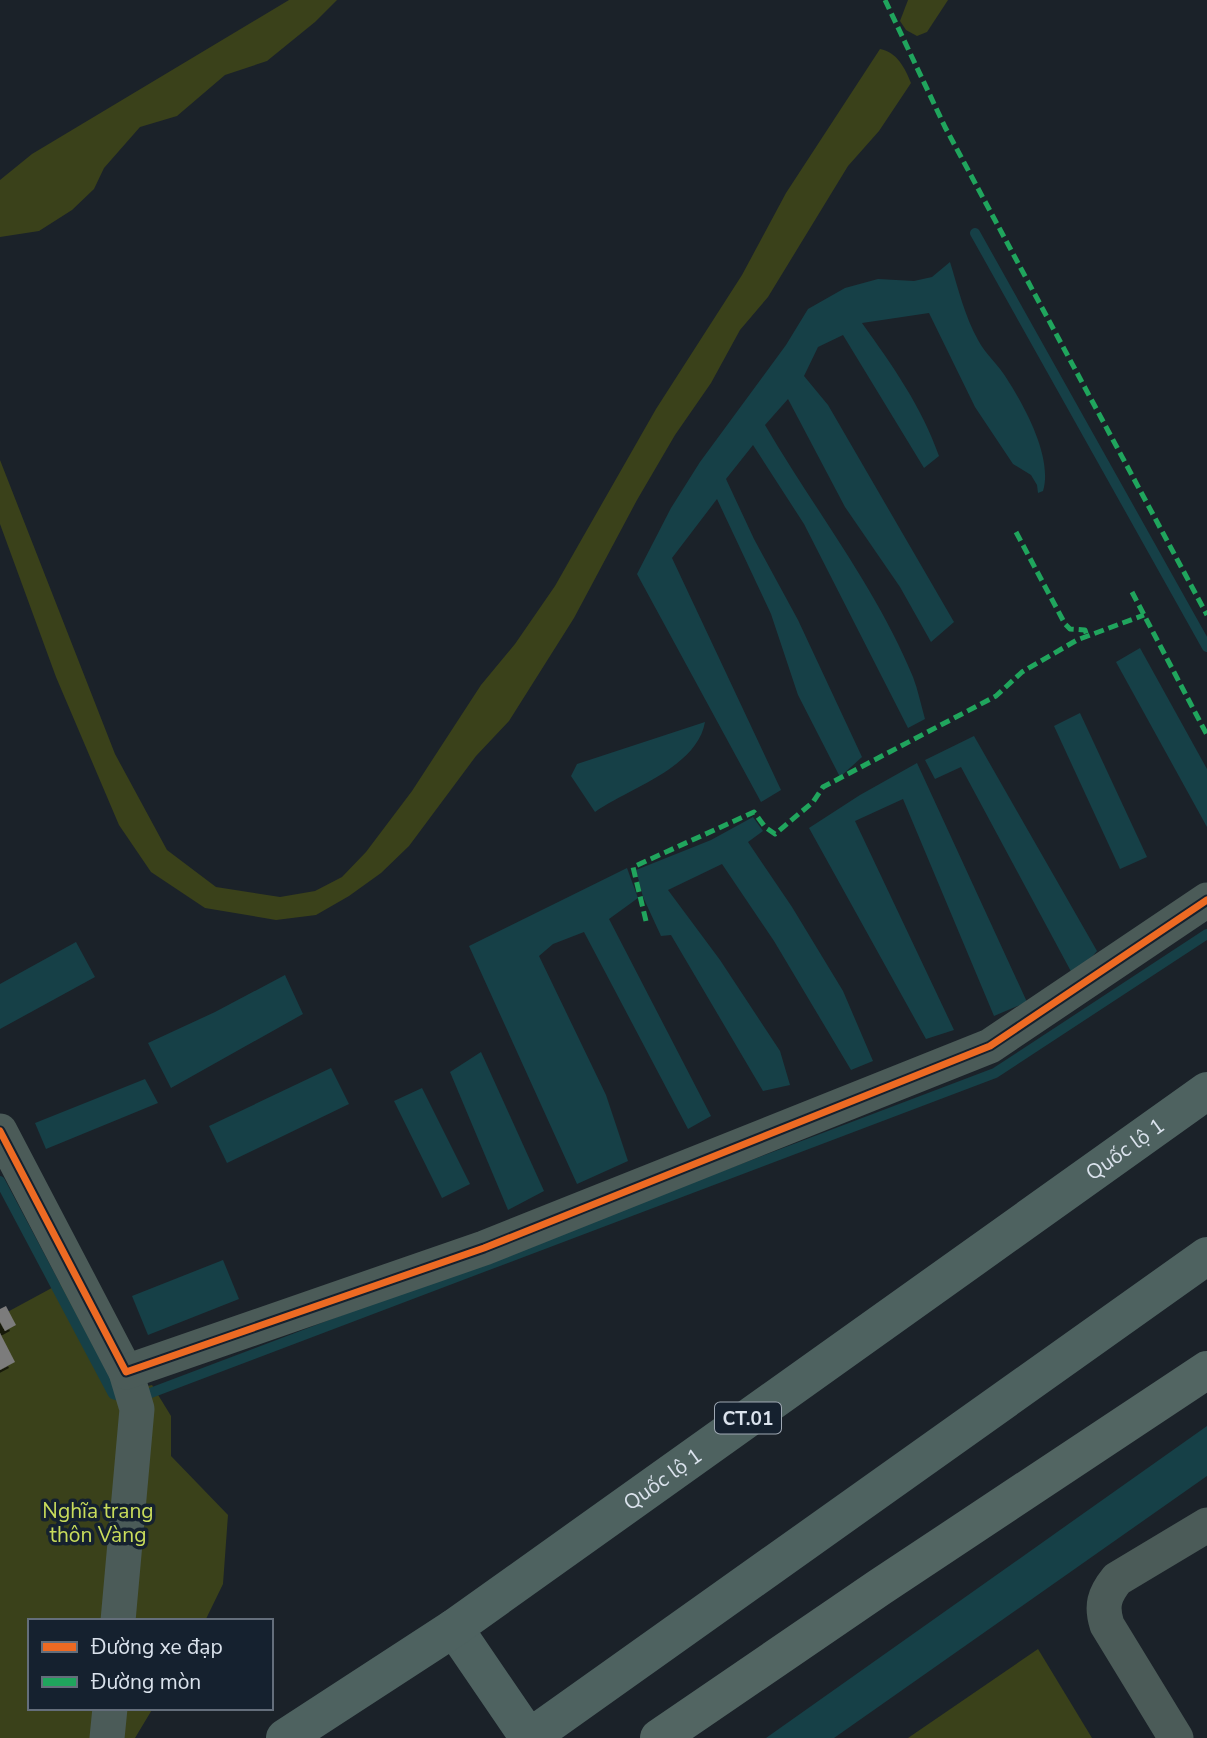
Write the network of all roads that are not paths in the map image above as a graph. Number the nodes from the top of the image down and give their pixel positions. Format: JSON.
{"nodes":[{"id":1,"x":1207,"y":900,"type":"edge"},
{"id":2,"x":1207,"y":1091,"type":"edge"},
{"id":3,"x":0,"y":1130,"type":"edge"},
{"id":4,"x":1207,"y":1256,"type":"edge"},
{"id":5,"x":1207,"y":1370,"type":"edge"},
{"id":6,"x":126,"y":1372,"type":"junction"},
{"id":7,"x":1207,"y":1525,"type":"edge"},
{"id":8,"x":118,"y":1619,"type":"edge"},
{"id":9,"x":454,"y":1628,"type":"junction"},
{"id":10,"x":110,"y":1710,"type":"edge"},
{"id":11,"x":107,"y":1738,"type":"edge"},
{"id":12,"x":285,"y":1738,"type":"edge"},
{"id":13,"x":529,"y":1738,"type":"edge"},
{"id":14,"x":659,"y":1738,"type":"edge"},
{"id":15,"x":1176,"y":1738,"type":"edge"}],
"edges":[{"from":1,"to":6,"type":"street"},
{"from":2,"to":9,"type":"highway","name":"Quốc lộ 1","number":"CT.01"},
{"from":3,"to":6,"type":"street"},
{"from":4,"to":13,"type":"highway"},
{"from":5,"to":14,"type":"main road"},
{"from":6,"to":8,"type":"street"},
{"from":7,"to":15,"type":"street"},
{"from":9,"to":12,"type":"highway","name":"Quốc lộ 1","number":"CT.01"},
{"from":9,"to":13,"type":"highway"},
{"from":10,"to":11,"type":"street"}]}
